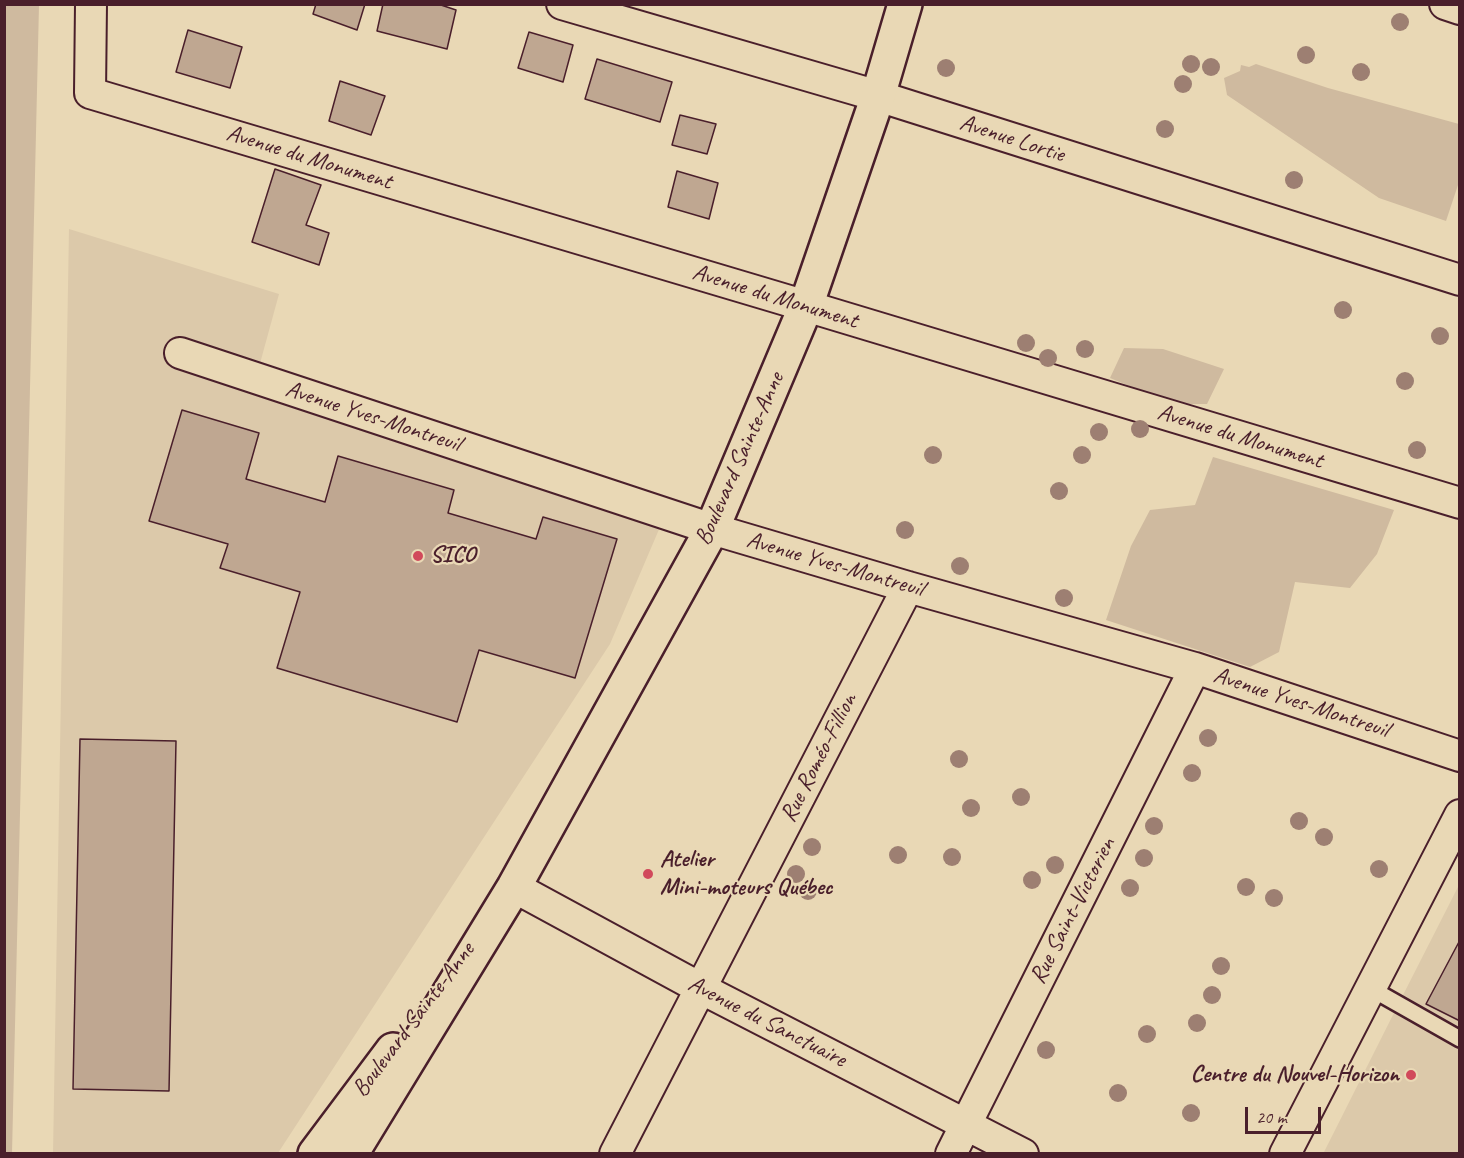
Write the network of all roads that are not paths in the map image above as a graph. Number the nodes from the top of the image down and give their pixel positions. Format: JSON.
{"nodes":[{"id":1,"x":91,"y":4,"type":"edge"},
{"id":2,"x":562,"y":4,"type":"edge"},
{"id":3,"x":905,"y":4,"type":"edge"},
{"id":4,"x":1445,"y":4,"type":"edge"},
{"id":5,"x":1460,"y":9,"type":"edge"},
{"id":6,"x":878,"y":96,"type":"junction"},
{"id":7,"x":1460,"y":280,"type":"edge"},
{"id":8,"x":806,"y":306,"type":"junction"},
{"id":9,"x":180,"y":353,"type":"dead end"},
{"id":10,"x":1460,"y":503,"type":"edge"},
{"id":11,"x":712,"y":529,"type":"junction"},
{"id":12,"x":908,"y":587,"type":"junction"},
{"id":13,"x":1195,"y":668,"type":"junction"},
{"id":14,"x":1460,"y":756,"type":"edge"},
{"id":15,"x":1460,"y":815,"type":"edge"},
{"id":16,"x":514,"y":887,"type":"junction"},
{"id":17,"x":700,"y":988,"type":"junction"},
{"id":18,"x":1370,"y":988,"type":"junction"},
{"id":19,"x":1460,"y":1039,"type":"edge"},
{"id":20,"x":966,"y":1124,"type":"junction"},
{"id":21,"x":315,"y":1154,"type":"edge"},
{"id":22,"x":351,"y":1154,"type":"edge"},
{"id":23,"x":615,"y":1154,"type":"edge"},
{"id":24,"x":951,"y":1154,"type":"edge"},
{"id":25,"x":1023,"y":1154,"type":"edge"},
{"id":26,"x":1285,"y":1154,"type":"edge"}],
"edges":[{"from":1,"to":8,"type":"street","name":"Avenue du Monument"},
{"from":2,"to":6,"type":"street","name":"Avenue Lortie"},
{"from":3,"to":6,"type":"main road","name":"Boulevard Sainte-Anne"},
{"from":4,"to":5,"type":"street"},
{"from":6,"to":7,"type":"street","name":"Avenue Lortie"},
{"from":6,"to":8,"type":"main road","name":"Boulevard Sainte-Anne"},
{"from":8,"to":10,"type":"street","name":"Avenue du Monument"},
{"from":8,"to":11,"type":"main road","name":"Boulevard Sainte-Anne"},
{"from":9,"to":11,"type":"street","name":"Avenue Yves-Montreuil"},
{"from":11,"to":12,"type":"street","name":"Avenue Yves-Montreuil"},
{"from":11,"to":16,"type":"main road","name":"Boulevard Sainte-Anne"},
{"from":12,"to":13,"type":"street","name":"Avenue Yves-Montreuil"},
{"from":12,"to":17,"type":"street","name":"Rue Roméo-Fillion"},
{"from":13,"to":14,"type":"street","name":"Avenue Yves-Montreuil"},
{"from":13,"to":20,"type":"street","name":"Rue Saint-Victorien"},
{"from":15,"to":18,"type":"street"},
{"from":16,"to":17,"type":"street","name":"Avenue du Sanctuaire"},
{"from":16,"to":21,"type":"main road","name":"Boulevard Sainte-Anne"},
{"from":16,"to":22,"type":"main road","name":"Boulevard Sainte-Anne"},
{"from":17,"to":20,"type":"street","name":"Avenue du Sanctuaire"},
{"from":17,"to":23,"type":"street","name":"Rue Roméo-Fillion"},
{"from":18,"to":19,"type":"lane"},
{"from":18,"to":26,"type":"street"},
{"from":20,"to":24,"type":"street","name":"Rue Saint-Victorien"},
{"from":20,"to":25,"type":"street","name":"Avenue du Sanctuaire"}]}
